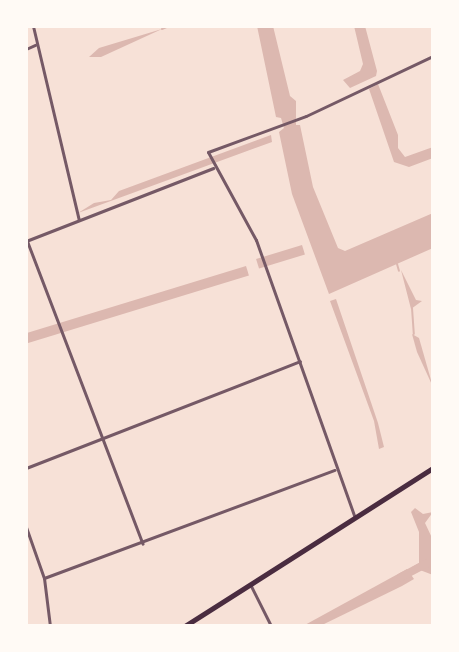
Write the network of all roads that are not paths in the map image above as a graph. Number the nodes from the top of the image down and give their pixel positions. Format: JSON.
{"nodes":[{"id":1,"x":33,"y":26,"type":"edge"},
{"id":2,"x":35,"y":46,"type":"junction"},
{"id":3,"x":26,"y":49,"type":"edge"},
{"id":4,"x":433,"y":56,"type":"edge"},
{"id":5,"x":213,"y":168,"type":"junction"},
{"id":6,"x":79,"y":220,"type":"junction"},
{"id":7,"x":26,"y":241,"type":"edge"},
{"id":8,"x":300,"y":361,"type":"junction"},
{"id":9,"x":102,"y":439,"type":"junction"},
{"id":10,"x":26,"y":468,"type":"edge"},
{"id":11,"x":433,"y":468,"type":"edge"},
{"id":12,"x":335,"y":470,"type":"junction"},
{"id":13,"x":355,"y":518,"type":"junction"},
{"id":14,"x":26,"y":527,"type":"edge"},
{"id":15,"x":142,"y":544,"type":"junction"},
{"id":16,"x":44,"y":578,"type":"junction"},
{"id":17,"x":249,"y":584,"type":"junction"},
{"id":18,"x":50,"y":626,"type":"edge"},
{"id":19,"x":185,"y":626,"type":"edge"},
{"id":20,"x":271,"y":626,"type":"edge"}],
"edges":[{"from":1,"to":2,"type":"street"},
{"from":2,"to":3,"type":"street"},
{"from":2,"to":6,"type":"street"},
{"from":4,"to":5,"type":"street"},
{"from":5,"to":6,"type":"street"},
{"from":5,"to":8,"type":"street"},
{"from":6,"to":7,"type":"street"},
{"from":7,"to":9,"type":"street"},
{"from":8,"to":9,"type":"street"},
{"from":8,"to":12,"type":"street"},
{"from":9,"to":10,"type":"street"},
{"from":9,"to":15,"type":"street"},
{"from":11,"to":13,"type":"main road"},
{"from":12,"to":13,"type":"street"},
{"from":12,"to":15,"type":"street"},
{"from":13,"to":17,"type":"main road"},
{"from":14,"to":16,"type":"street"},
{"from":15,"to":16,"type":"street"},
{"from":16,"to":18,"type":"street"},
{"from":17,"to":19,"type":"main road"},
{"from":17,"to":20,"type":"street"}]}
